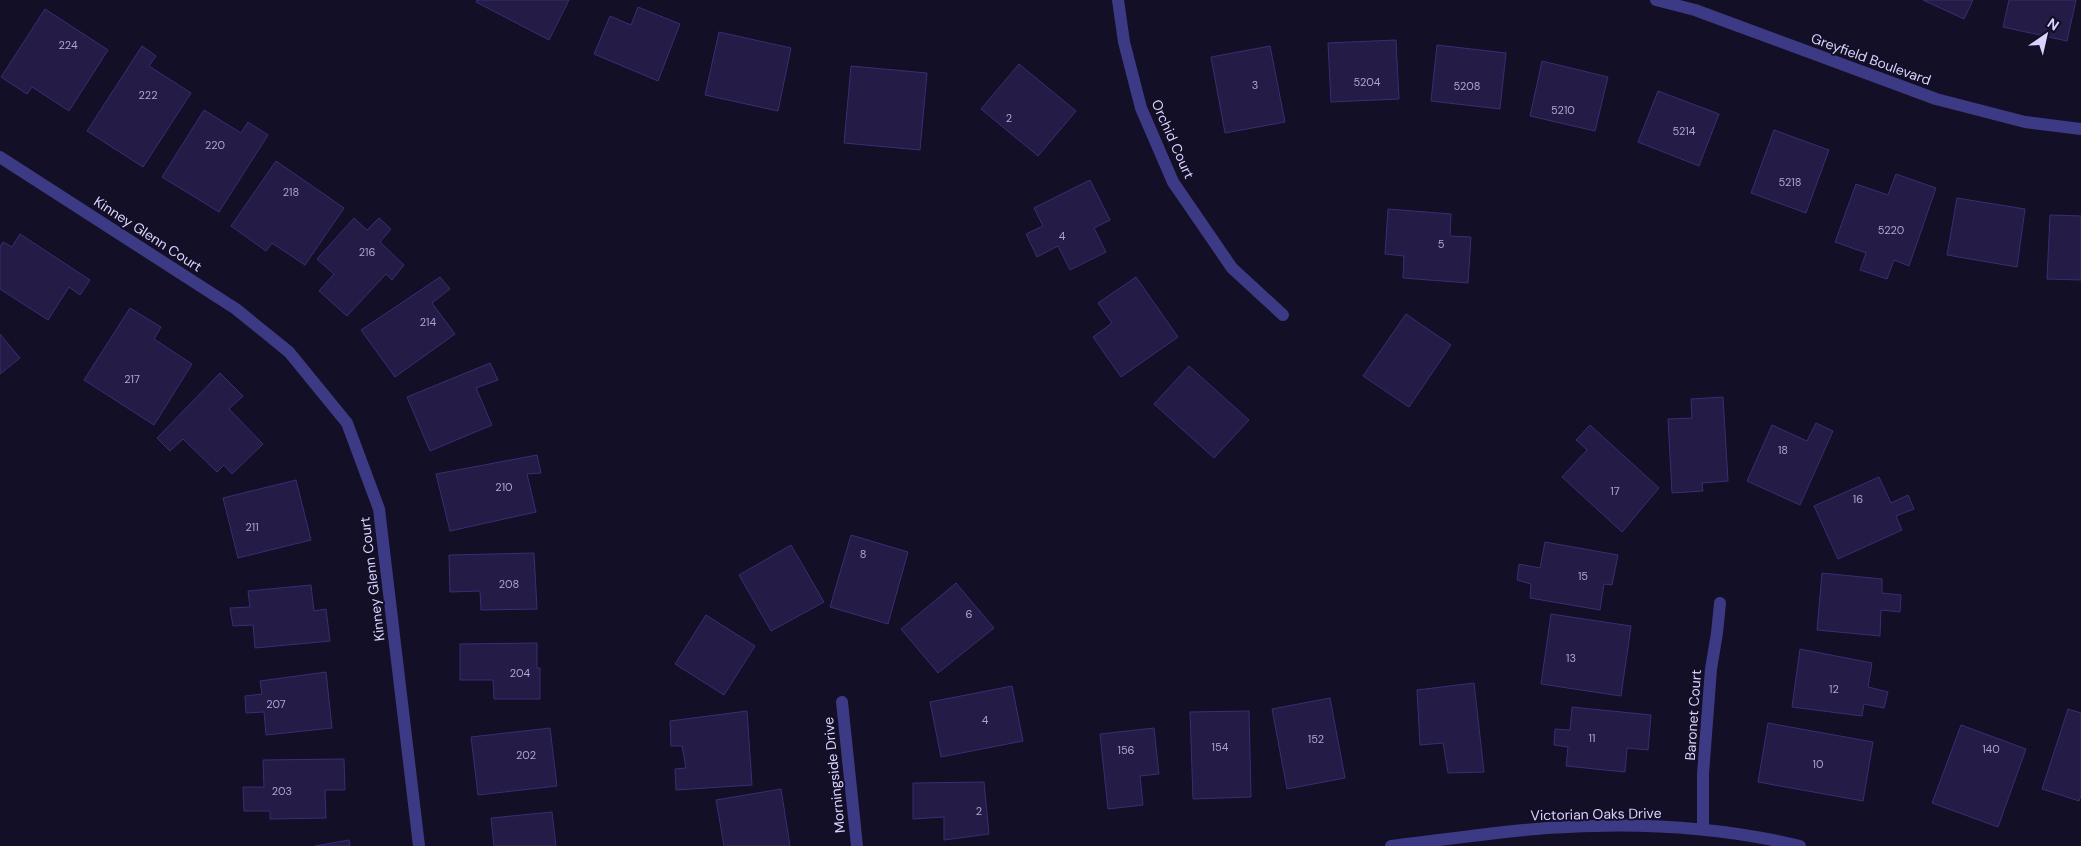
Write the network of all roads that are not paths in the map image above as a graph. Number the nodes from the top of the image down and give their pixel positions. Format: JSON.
{"nodes":[{"id":1,"x":1118,"y":0,"type":"edge"},
{"id":2,"x":1656,"y":0,"type":"edge"},
{"id":3,"x":2081,"y":129,"type":"edge"},
{"id":4,"x":0,"y":157,"type":"edge"},
{"id":5,"x":1282,"y":315,"type":"dead end"},
{"id":6,"x":1720,"y":603,"type":"dead end"},
{"id":7,"x":842,"y":702,"type":"dead end"},
{"id":8,"x":1703,"y":829,"type":"junction"},
{"id":9,"x":419,"y":846,"type":"edge"},
{"id":10,"x":857,"y":846,"type":"edge"},
{"id":11,"x":1391,"y":846,"type":"edge"},
{"id":12,"x":1800,"y":846,"type":"edge"}],
"edges":[{"from":1,"to":5,"type":"street","name":"Orchid Court"},
{"from":2,"to":3,"type":"street","name":"Greyfield Boulevard"},
{"from":4,"to":9,"type":"street","name":"Kinney Glenn Court"},
{"from":6,"to":8,"type":"street","name":"Baronet Court"},
{"from":7,"to":10,"type":"street","name":"Morningside Drive"},
{"from":8,"to":11,"type":"street","name":"Victorian Oaks Drive"},
{"from":8,"to":12,"type":"street","name":"Victorian Oaks Drive"}]}
